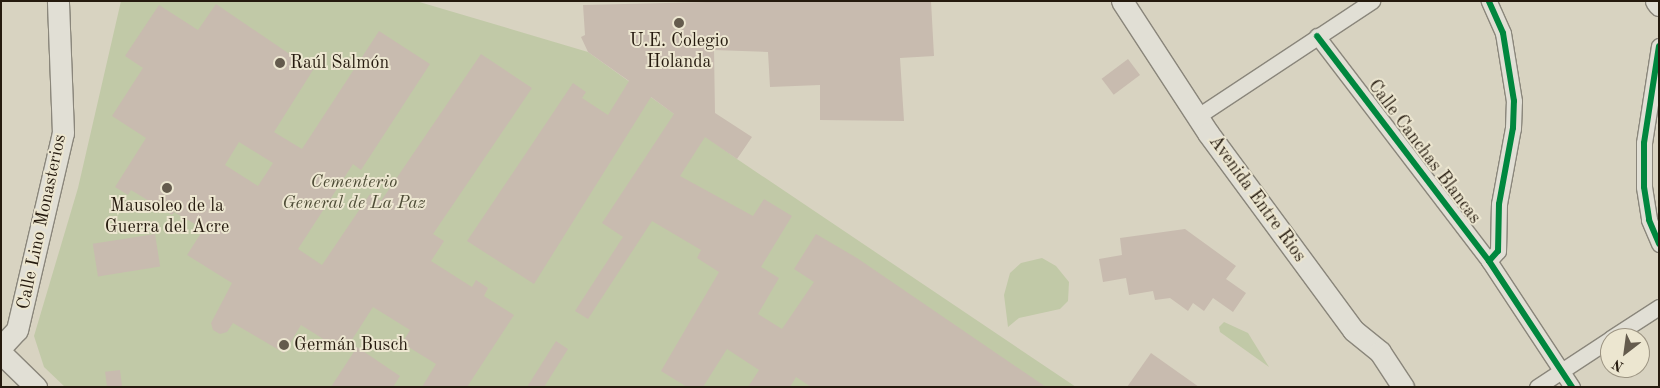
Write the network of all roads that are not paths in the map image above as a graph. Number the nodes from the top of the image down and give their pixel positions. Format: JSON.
{"nodes":[{"id":1,"x":58,"y":1,"type":"edge"},
{"id":2,"x":1122,"y":1,"type":"edge"},
{"id":3,"x":1372,"y":1,"type":"edge"},
{"id":4,"x":1489,"y":1,"type":"edge"},
{"id":5,"x":1656,"y":1,"type":"edge"},
{"id":6,"x":1659,"y":5,"type":"edge"},
{"id":7,"x":1316,"y":36,"type":"junction"},
{"id":8,"x":1659,"y":46,"type":"edge"},
{"id":9,"x":1198,"y":116,"type":"junction"},
{"id":10,"x":1659,"y":244,"type":"edge"},
{"id":11,"x":1489,"y":261,"type":"junction"},
{"id":12,"x":1659,"y":306,"type":"edge"},
{"id":13,"x":1625,"y":328,"type":"edge"},
{"id":14,"x":1600,"y":345,"type":"edge"},
{"id":15,"x":1,"y":347,"type":"edge"},
{"id":16,"x":1,"y":353,"type":"edge"},
{"id":17,"x":1561,"y":371,"type":"junction"},
{"id":18,"x":36,"y":387,"type":"edge"},
{"id":19,"x":1403,"y":387,"type":"edge"},
{"id":20,"x":1537,"y":387,"type":"edge"},
{"id":21,"x":1572,"y":387,"type":"edge"}],
"edges":[{"from":1,"to":15,"type":"main road","name":"Calle Lino Monasterios"},
{"from":2,"to":9,"type":"main road","name":"Avenida Entre Rios"},
{"from":3,"to":7,"type":"street"},
{"from":4,"to":11,"type":"street"},
{"from":5,"to":6,"type":"main road"},
{"from":7,"to":9,"type":"street"},
{"from":7,"to":11,"type":"street","name":"Calle Canchas Blancas"},
{"from":8,"to":10,"type":"street"},
{"from":9,"to":19,"type":"main road","name":"Avenida Entre Rios"},
{"from":11,"to":17,"type":"street","name":"Calle Canchas Blancas"},
{"from":12,"to":13,"type":"street"},
{"from":14,"to":17,"type":"street"},
{"from":16,"to":18,"type":"main road"},
{"from":17,"to":20,"type":"street"},
{"from":17,"to":21,"type":"street","name":"Calle Canchas Blancas"}]}
